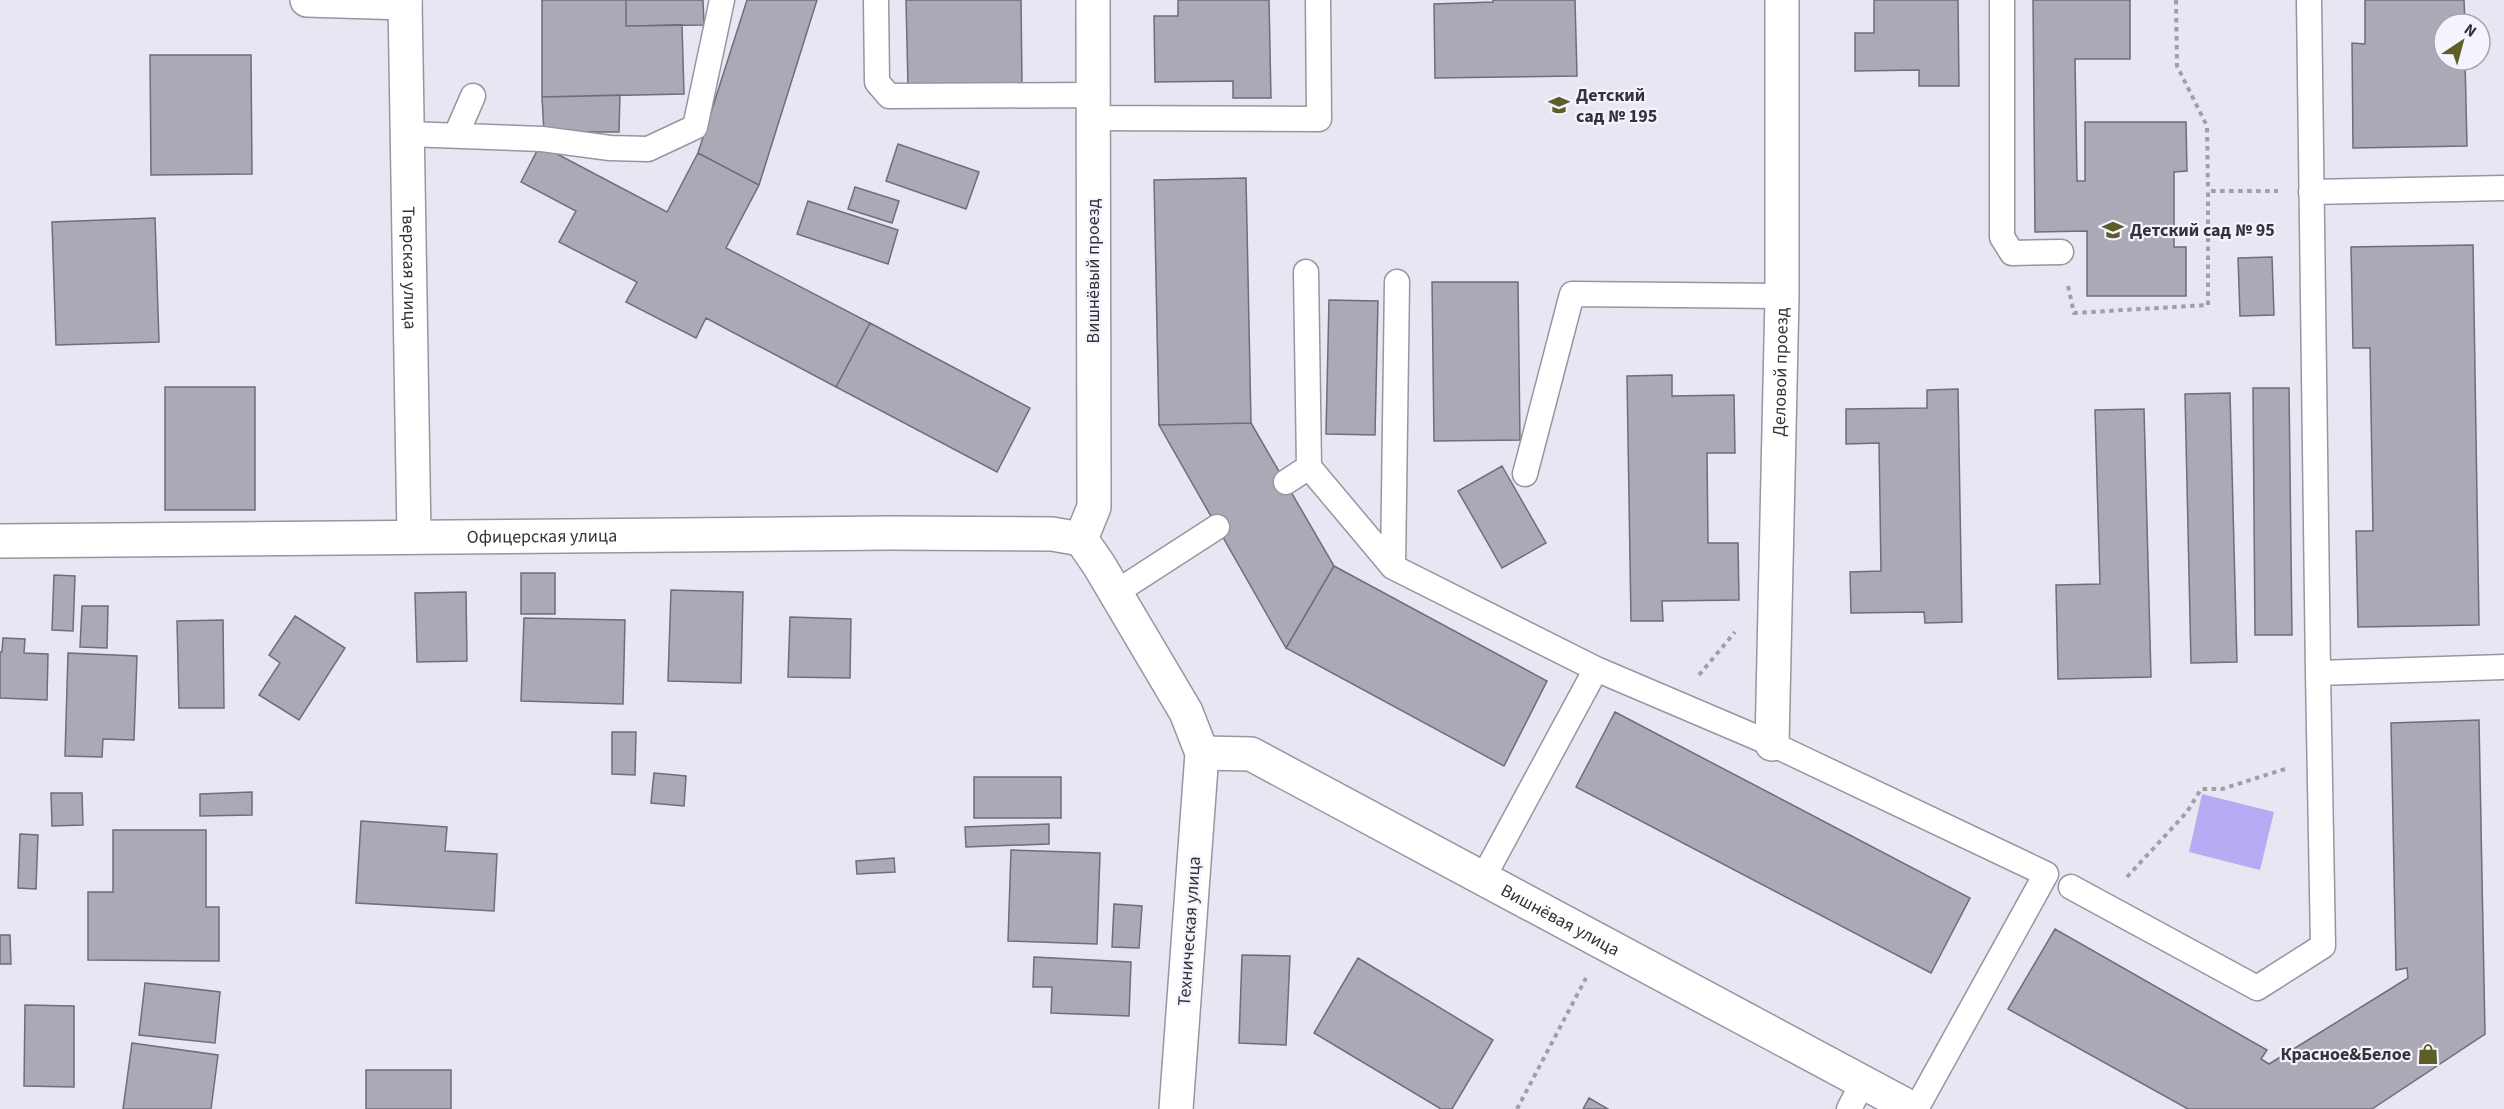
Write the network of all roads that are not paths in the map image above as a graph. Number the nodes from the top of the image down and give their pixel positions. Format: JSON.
{"nodes":[{"id":1,"x":307,"y":0,"type":"edge"},
{"id":2,"x":722,"y":0,"type":"edge"},
{"id":3,"x":876,"y":0,"type":"edge"},
{"id":4,"x":1092,"y":0,"type":"edge"},
{"id":5,"x":1318,"y":0,"type":"edge"},
{"id":6,"x":1782,"y":0,"type":"edge"},
{"id":7,"x":2002,"y":0,"type":"edge"},
{"id":8,"x":2309,"y":0,"type":"edge"},
{"id":9,"x":405,"y":2,"type":"edge"},
{"id":10,"x":473,"y":96,"type":"dead end"},
{"id":11,"x":1093,"y":107,"type":"junction"},
{"id":12,"x":407,"y":134,"type":"junction"},
{"id":13,"x":456,"y":135,"type":"junction"},
{"id":14,"x":2504,"y":188,"type":"edge"},
{"id":15,"x":2311,"y":192,"type":"junction"},
{"id":16,"x":2061,"y":252,"type":"road end"},
{"id":17,"x":1306,"y":272,"type":"dead end"},
{"id":18,"x":1397,"y":282,"type":"dead end"},
{"id":19,"x":1782,"y":296,"type":"junction"},
{"id":20,"x":1309,"y":467,"type":"junction"},
{"id":21,"x":1525,"y":474,"type":"dead end"},
{"id":22,"x":1286,"y":482,"type":"dead end"},
{"id":23,"x":1217,"y":527,"type":"dead end"},
{"id":24,"x":414,"y":537,"type":"junction"},
{"id":25,"x":1081,"y":539,"type":"junction"},
{"id":26,"x":0,"y":541,"type":"edge"},
{"id":27,"x":1393,"y":567,"type":"junction"},
{"id":28,"x":1115,"y":593,"type":"junction"},
{"id":29,"x":2504,"y":668,"type":"edge"},
{"id":30,"x":1596,"y":669,"type":"junction"},
{"id":31,"x":2318,"y":673,"type":"junction"},
{"id":32,"x":1772,"y":744,"type":"junction"},
{"id":33,"x":1202,"y":753,"type":"junction"},
{"id":34,"x":1483,"y":878,"type":"junction"},
{"id":35,"x":2071,"y":887,"type":"dead end"},
{"id":36,"x":1856,"y":1095,"type":"edge"},
{"id":37,"x":1176,"y":1109,"type":"edge"},
{"id":38,"x":1914,"y":1109,"type":"edge"}],
"edges":[{"from":1,"to":9,"type":"street"},
{"from":2,"to":13,"type":"lane"},
{"from":3,"to":11,"type":"lane"},
{"from":4,"to":11,"type":"street","name":"Вишнёвый проезд"},
{"from":5,"to":11,"type":"lane"},
{"from":6,"to":19,"type":"street","name":"Деловой проезд"},
{"from":7,"to":16,"type":"lane"},
{"from":8,"to":15,"type":"lane"},
{"from":9,"to":12,"type":"street","name":"Тверская улица"},
{"from":10,"to":13,"type":"lane"},
{"from":11,"to":25,"type":"street","name":"Вишнёвый проезд"},
{"from":12,"to":13,"type":"lane"},
{"from":12,"to":24,"type":"street","name":"Тверская улица"},
{"from":14,"to":15,"type":"lane"},
{"from":15,"to":31,"type":"lane"},
{"from":17,"to":20,"type":"lane"},
{"from":18,"to":27,"type":"lane"},
{"from":19,"to":21,"type":"lane"},
{"from":19,"to":32,"type":"street","name":"Деловой проезд"},
{"from":20,"to":22,"type":"lane"},
{"from":20,"to":27,"type":"lane"},
{"from":23,"to":28,"type":"lane"},
{"from":24,"to":25,"type":"street","name":"Офицерская улица"},
{"from":24,"to":26,"type":"street","name":"Офицерская улица"},
{"from":25,"to":28,"type":"street"},
{"from":27,"to":30,"type":"lane"},
{"from":28,"to":33,"type":"street"},
{"from":29,"to":31,"type":"lane"},
{"from":30,"to":32,"type":"lane"},
{"from":30,"to":34,"type":"lane"},
{"from":31,"to":35,"type":"lane"},
{"from":32,"to":38,"type":"lane"},
{"from":33,"to":34,"type":"street","name":"Вишнёвая улица"},
{"from":33,"to":37,"type":"street","name":"Техническая улица"},
{"from":34,"to":36,"type":"street","name":"Вишнёвая улица"},
{"from":36,"to":38,"type":"street","name":"Вишнёвая улица"}]}
